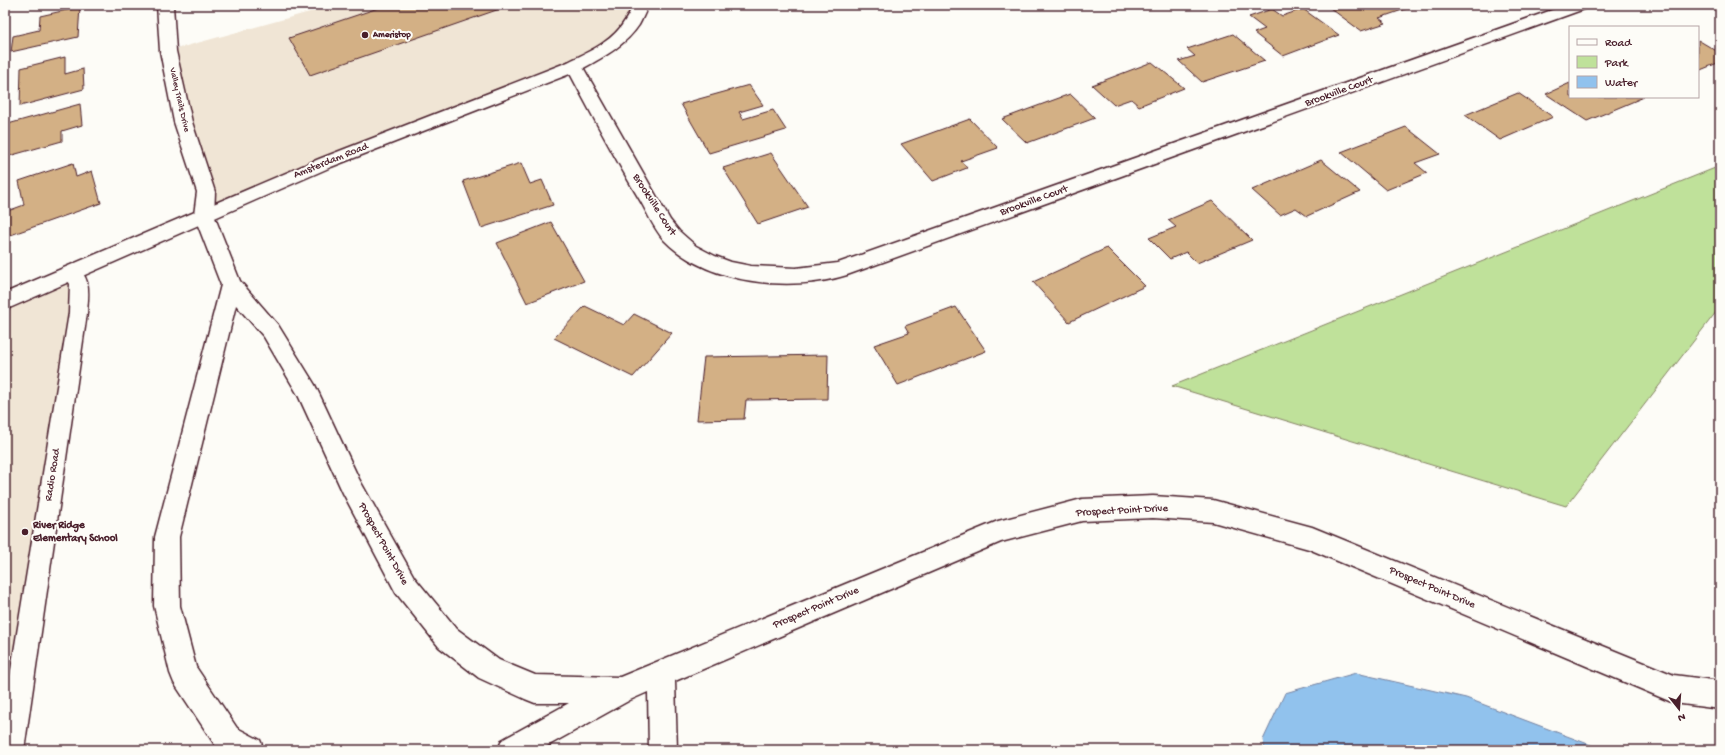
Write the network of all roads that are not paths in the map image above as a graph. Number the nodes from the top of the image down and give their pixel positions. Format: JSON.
{"nodes":[{"id":1,"x":165,"y":5,"type":"edge"},
{"id":2,"x":641,"y":5,"type":"edge"},
{"id":3,"x":1581,"y":5,"type":"edge"},
{"id":4,"x":574,"y":66,"type":"junction"},
{"id":5,"x":204,"y":215,"type":"junction"},
{"id":6,"x":72,"y":274,"type":"junction"},
{"id":7,"x":231,"y":285,"type":"junction"},
{"id":8,"x":5,"y":302,"type":"edge"},
{"id":9,"x":661,"y":674,"type":"junction"},
{"id":10,"x":620,"y":690,"type":"junction"},
{"id":11,"x":1720,"y":695,"type":"edge"},
{"id":12,"x":11,"y":750,"type":"edge"},
{"id":13,"x":250,"y":750,"type":"edge"},
{"id":14,"x":512,"y":750,"type":"edge"},
{"id":15,"x":663,"y":750,"type":"edge"}],
"edges":[{"from":1,"to":5,"type":"street","name":"Valley Trails Drive"},
{"from":2,"to":4,"type":"street","name":"Amsterdam Road"},
{"from":3,"to":4,"type":"street","name":"Brookville Court"},
{"from":4,"to":5,"type":"street","name":"Amsterdam Road"},
{"from":5,"to":6,"type":"street","name":"Amsterdam Road"},
{"from":5,"to":7,"type":"street","name":"Prospect Point Drive"},
{"from":6,"to":8,"type":"street","name":"Amsterdam Road"},
{"from":6,"to":12,"type":"lane","name":"Radio Road"},
{"from":7,"to":10,"type":"street","name":"Prospect Point Drive"},
{"from":7,"to":13,"type":"street"},
{"from":9,"to":10,"type":"street","name":"Prospect Point Drive"},
{"from":9,"to":11,"type":"street","name":"Prospect Point Drive"},
{"from":9,"to":15,"type":"street"},
{"from":10,"to":14,"type":"street","name":"Prospect Point Drive"}]}
